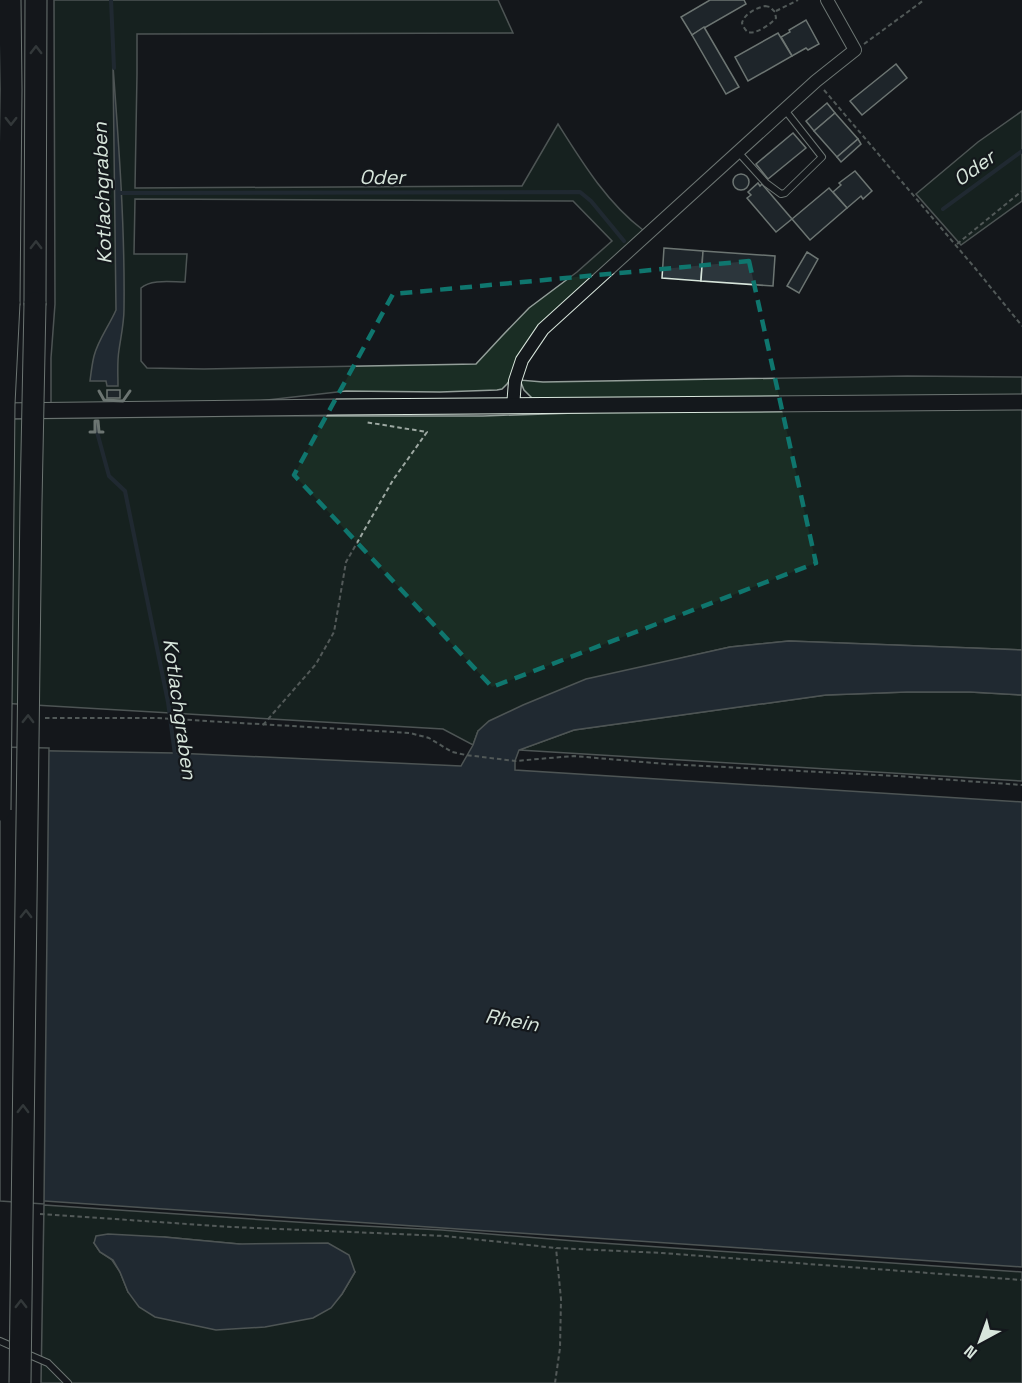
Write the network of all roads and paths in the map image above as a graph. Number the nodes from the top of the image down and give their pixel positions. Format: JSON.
{"nodes":[{"id":1,"x":10,"y":0,"type":"edge"},
{"id":2,"x":36,"y":0,"type":"edge"},
{"id":3,"x":798,"y":0,"type":"edge"},
{"id":4,"x":826,"y":0,"type":"edge"},
{"id":5,"x":924,"y":0,"type":"edge"},
{"id":6,"x":775,"y":12,"type":"junction"},
{"id":7,"x":855,"y":50,"type":"junction"},
{"id":8,"x":816,"y":81,"type":"junction"},
{"id":9,"x":785,"y":110,"type":"junction"},
{"id":10,"x":738,"y":152,"type":"junction"},
{"id":11,"x":1022,"y":191,"type":"edge"},
{"id":12,"x":956,"y":245,"type":"junction"},
{"id":13,"x":1022,"y":326,"type":"edge"},
{"id":14,"x":1022,"y":402,"type":"edge"},
{"id":15,"x":338,"y":407,"type":"junction"},
{"id":16,"x":513,"y":407,"type":"junction"},
{"id":17,"x":0,"y":411,"type":"edge"},
{"id":18,"x":43,"y":718,"type":"dead end"},
{"id":19,"x":263,"y":725,"type":"junction"},
{"id":20,"x":1022,"y":785,"type":"edge"},
{"id":21,"x":0,"y":810,"type":"edge"},
{"id":22,"x":36,"y":1214,"type":"dead end"},
{"id":23,"x":556,"y":1248,"type":"junction"},
{"id":24,"x":1022,"y":1280,"type":"edge"},
{"id":25,"x":0,"y":1341,"type":"edge"},
{"id":26,"x":20,"y":1383,"type":"edge"},
{"id":27,"x":68,"y":1383,"type":"edge"},
{"id":28,"x":555,"y":1383,"type":"edge"}],
"edges":[{"from":1,"to":21,"type":"highway","one_way":true,"bridge":true},
{"from":26,"to":2,"type":"highway","one_way":true,"bridge":true},
{"from":3,"to":6,"type":"path"},
{"from":4,"to":7,"type":"street"},
{"from":5,"to":7,"type":"path"},
{"from":6,"to":6,"type":"path"},
{"from":7,"to":8,"type":"street"},
{"from":8,"to":9,"type":"street"},
{"from":8,"to":12,"type":"path"},
{"from":9,"to":10,"type":"street"},
{"from":9,"to":10,"type":"lane"},
{"from":10,"to":16,"type":"street"},
{"from":11,"to":12,"type":"path"},
{"from":12,"to":13,"type":"path"},
{"from":14,"to":16,"type":"street"},
{"from":15,"to":16,"type":"street"},
{"from":15,"to":17,"type":"street"},
{"from":15,"to":19,"type":"path"},
{"from":18,"to":19,"type":"path"},
{"from":19,"to":20,"type":"path"},
{"from":22,"to":23,"type":"path"},
{"from":23,"to":24,"type":"path"},
{"from":23,"to":28,"type":"path"},
{"from":25,"to":27,"type":"lane"}]}
